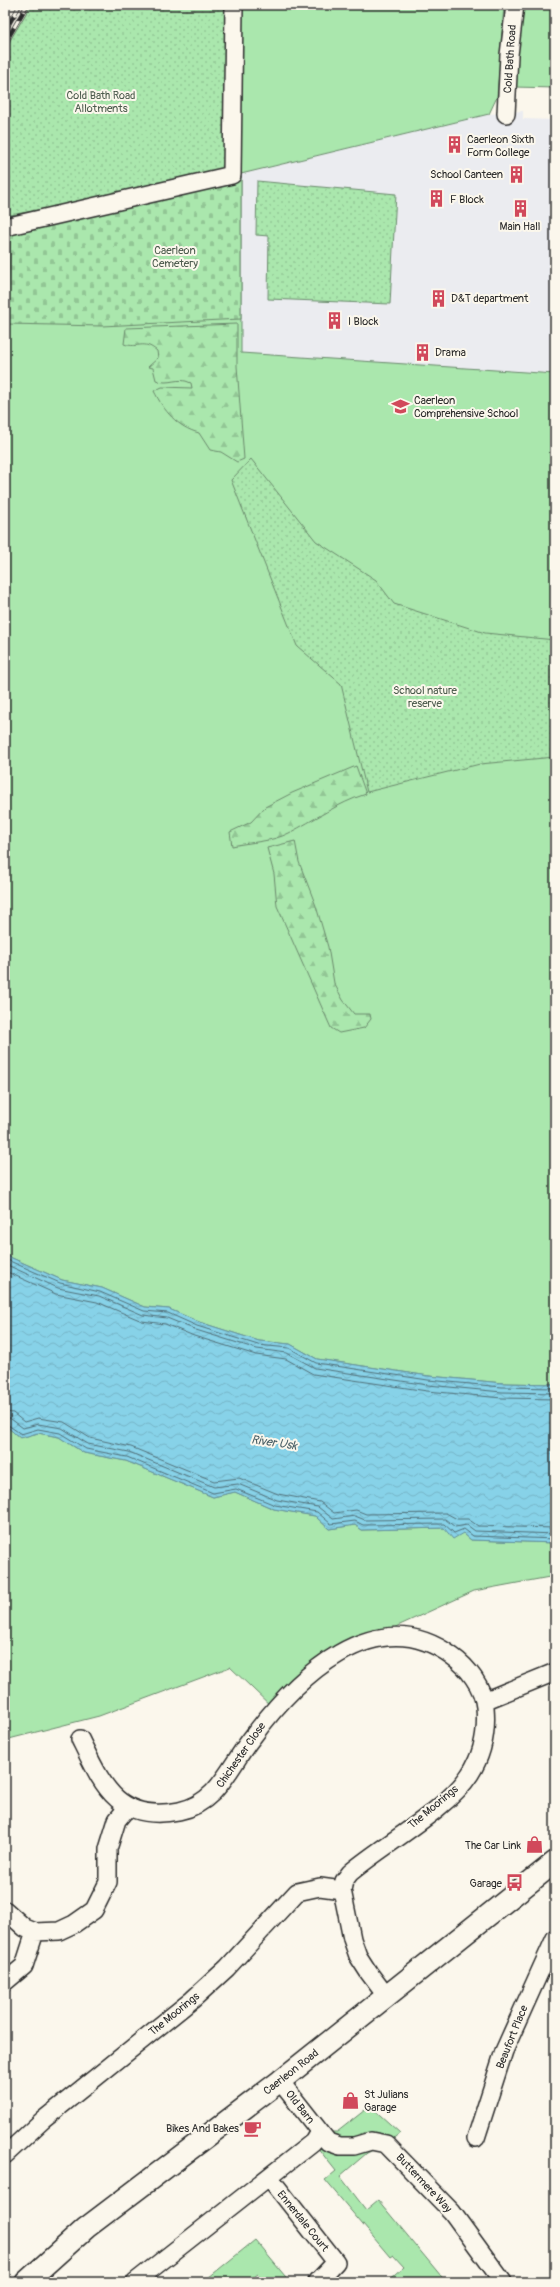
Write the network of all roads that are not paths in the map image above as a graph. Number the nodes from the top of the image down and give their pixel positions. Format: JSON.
{"nodes":[{"id":1,"x":234,"y":5,"type":"edge"},
{"id":2,"x":515,"y":5,"type":"edge"},
{"id":3,"x":506,"y":114,"type":"dead end"},
{"id":4,"x":5,"y":227,"type":"edge"},
{"id":5,"x":326,"y":1661,"type":"joint"},
{"id":6,"x":555,"y":1672,"type":"edge"},
{"id":7,"x":484,"y":1702,"type":"junction"},
{"id":8,"x":80,"y":1739,"type":"dead end"},
{"id":9,"x":127,"y":1808,"type":"junction"},
{"id":10,"x":555,"y":1862,"type":"edge"},
{"id":11,"x":342,"y":1890,"type":"junction"},
{"id":12,"x":5,"y":1910,"type":"edge"},
{"id":13,"x":35,"y":1932,"type":"junction"},
{"id":14,"x":555,"y":1938,"type":"edge"},
{"id":15,"x":5,"y":1982,"type":"edge"},
{"id":16,"x":387,"y":1997,"type":"junction"},
{"id":17,"x":280,"y":2081,"type":"junction"},
{"id":18,"x":319,"y":2132,"type":"junction"},
{"id":19,"x":476,"y":2138,"type":"dead end"},
{"id":20,"x":5,"y":2155,"type":"edge"},
{"id":21,"x":269,"y":2178,"type":"junction"},
{"id":22,"x":26,"y":2282,"type":"edge"},
{"id":23,"x":135,"y":2282,"type":"edge"},
{"id":24,"x":317,"y":2282,"type":"edge"},
{"id":25,"x":503,"y":2282,"type":"edge"}],
"edges":[{"from":1,"to":4,"type":"street"},
{"from":2,"to":3,"type":"street","name":"Cold Bath Road"},
{"from":5,"to":7,"type":"street","name":"The Moorings"},
{"from":5,"to":9,"type":"street","name":"Chichester Close"},
{"from":6,"to":7,"type":"street"},
{"from":7,"to":11,"type":"street","name":"The Moorings"},
{"from":8,"to":9,"type":"street"},
{"from":9,"to":13,"type":"street"},
{"from":10,"to":16,"type":"main road","name":"Caerleon Road"},
{"from":11,"to":16,"type":"street"},
{"from":11,"to":20,"type":"street","name":"The Moorings"},
{"from":12,"to":13,"type":"street"},
{"from":13,"to":15,"type":"street"},
{"from":14,"to":19,"type":"street","name":"Beaufort Place"},
{"from":16,"to":17,"type":"main road","name":"Caerleon Road"},
{"from":17,"to":18,"type":"street","name":"Old Barn"},
{"from":17,"to":22,"type":"main road","name":"Caerleon Road"},
{"from":18,"to":21,"type":"street"},
{"from":18,"to":25,"type":"street","name":"Buttermere Way"},
{"from":21,"to":23,"type":"street"},
{"from":21,"to":24,"type":"street","name":"Ennerdale Court"}]}
